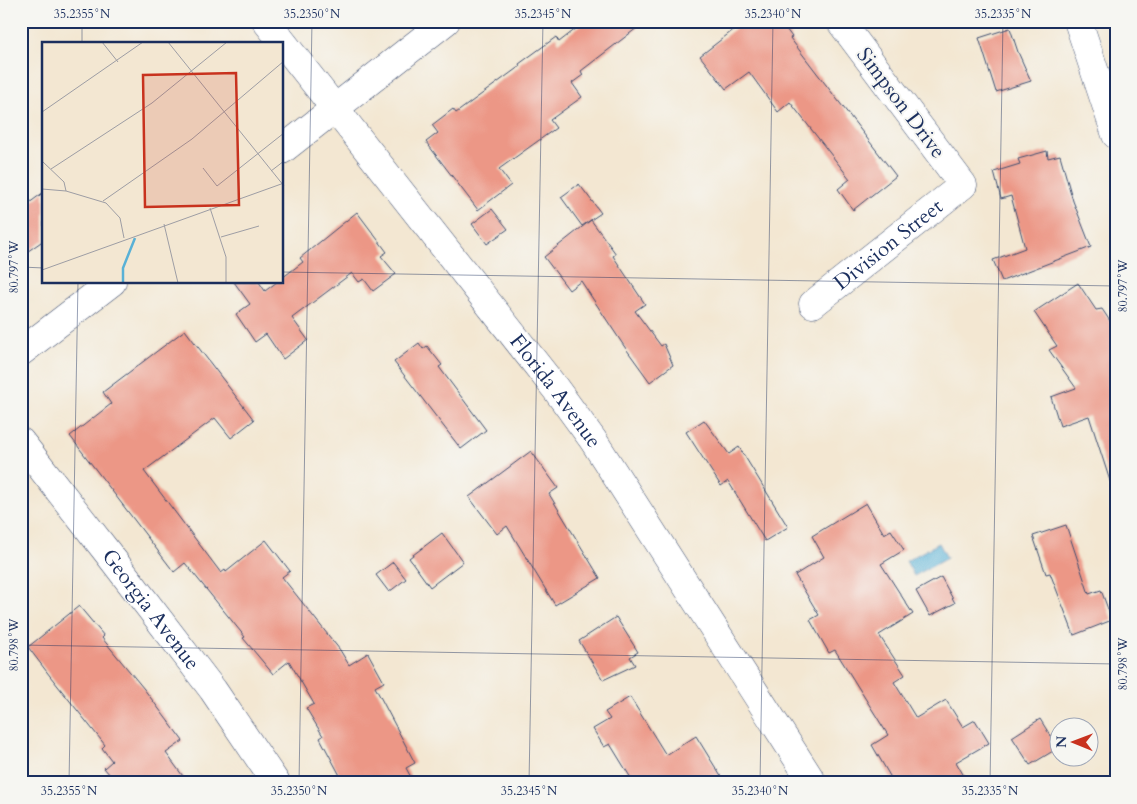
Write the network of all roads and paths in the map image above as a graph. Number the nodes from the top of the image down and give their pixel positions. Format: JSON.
{"nodes":[{"id":1,"x":266,"y":21,"type":"edge"},
{"id":2,"x":446,"y":21,"type":"edge"},
{"id":3,"x":840,"y":21,"type":"edge"},
{"id":4,"x":1078,"y":21,"type":"edge"},
{"id":5,"x":282,"y":42,"type":"edge"},
{"id":6,"x":284,"y":44,"type":"edge"},
{"id":7,"x":335,"y":110,"type":"junction"},
{"id":8,"x":1116,"y":135,"type":"edge"},
{"id":9,"x":284,"y":148,"type":"edge"},
{"id":10,"x":963,"y":185,"type":"joint"},
{"id":11,"x":109,"y":284,"type":"edge"},
{"id":12,"x":813,"y":304,"type":"dead end"},
{"id":13,"x":21,"y":352,"type":"edge"},
{"id":14,"x":21,"y":442,"type":"edge"},
{"id":15,"x":276,"y":783,"type":"edge"},
{"id":16,"x":813,"y":783,"type":"edge"}],
"edges":[{"from":1,"to":5,"type":"street","name":"Florida Avenue"},
{"from":2,"to":7,"type":"street"},
{"from":3,"to":10,"type":"street","name":"Simpson Drive"},
{"from":4,"to":8,"type":"street"},
{"from":6,"to":7,"type":"street","name":"Florida Avenue"},
{"from":7,"to":9,"type":"street"},
{"from":7,"to":16,"type":"street","name":"Florida Avenue"},
{"from":10,"to":12,"type":"street","name":"Division Street"},
{"from":11,"to":13,"type":"street"},
{"from":14,"to":15,"type":"street","name":"Georgia Avenue"}]}
